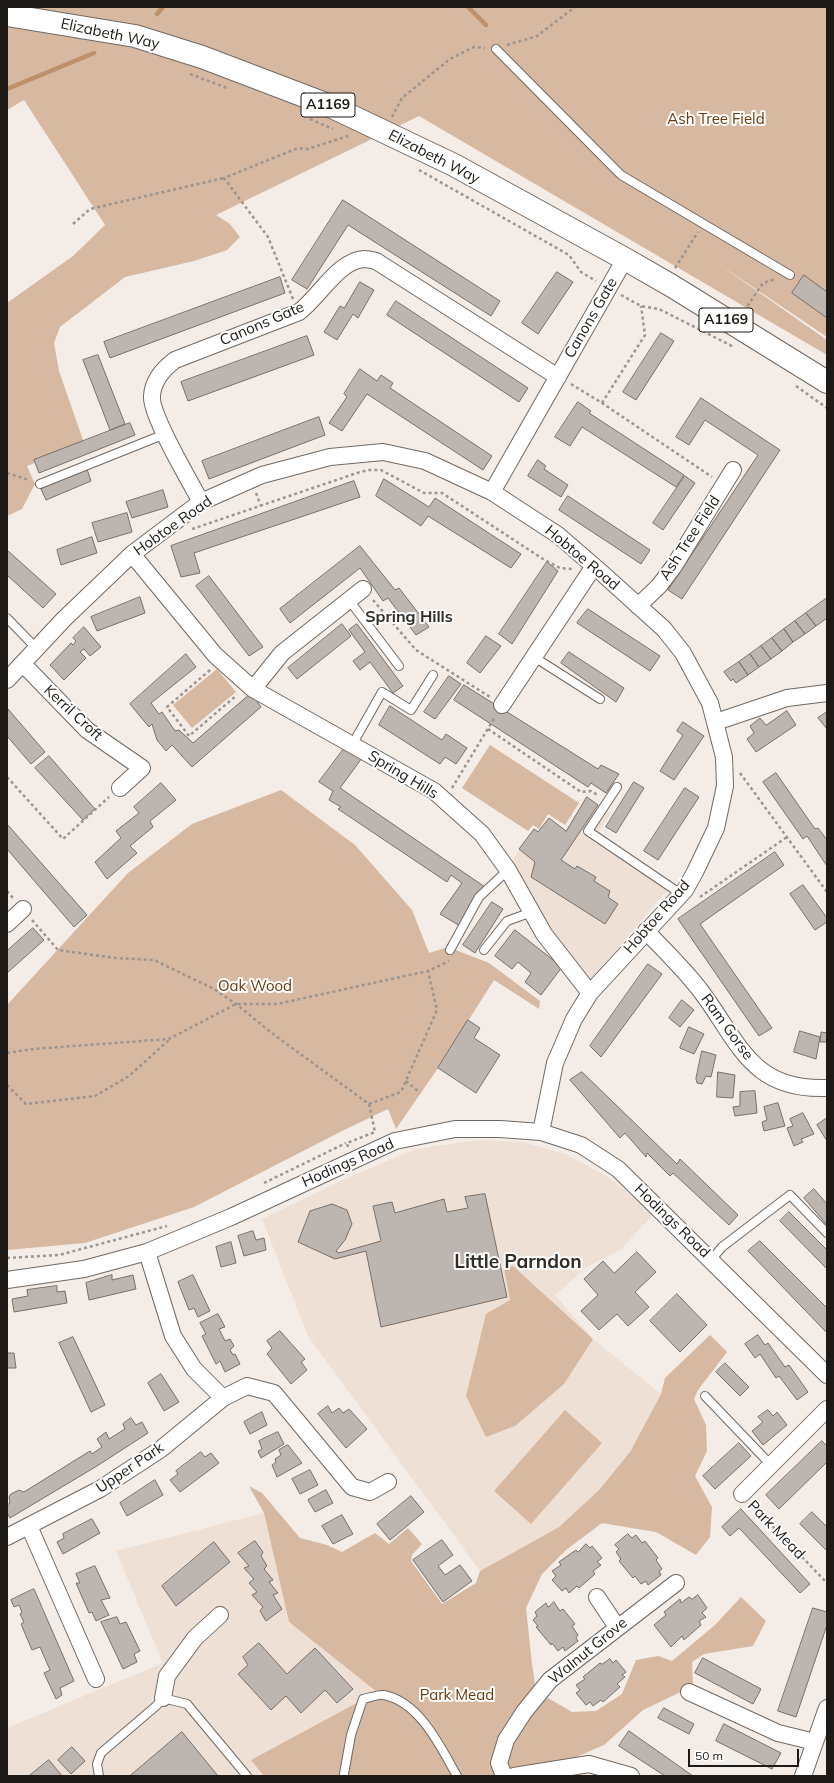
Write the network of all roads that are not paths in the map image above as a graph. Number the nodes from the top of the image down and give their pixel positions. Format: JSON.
{"nodes":[{"id":1,"x":7,"y":15,"type":"edge"},
{"id":2,"x":496,"y":48,"type":"road end"},
{"id":3,"x":625,"y":260,"type":"junction"},
{"id":4,"x":790,"y":275,"type":"dead end"},
{"id":5,"x":558,"y":377,"type":"junction"},
{"id":6,"x":827,"y":382,"type":"edge"},
{"id":7,"x":166,"y":434,"type":"junction"},
{"id":8,"x":733,"y":470,"type":"dead end"},
{"id":9,"x":40,"y":484,"type":"road end"},
{"id":10,"x":492,"y":492,"type":"junction"},
{"id":11,"x":201,"y":502,"type":"junction"},
{"id":12,"x":132,"y":554,"type":"junction"},
{"id":13,"x":592,"y":568,"type":"junction"},
{"id":14,"x":363,"y":589,"type":"road end"},
{"id":15,"x":349,"y":600,"type":"junction"},
{"id":16,"x":638,"y":606,"type":"junction"},
{"id":17,"x":7,"y":618,"type":"edge"},
{"id":18,"x":37,"y":649,"type":"junction"},
{"id":19,"x":534,"y":657,"type":"junction"},
{"id":20,"x":23,"y":664,"type":"junction"},
{"id":21,"x":399,"y":666,"type":"dead end"},
{"id":22,"x":8,"y":676,"type":"edge"},
{"id":23,"x":434,"y":676,"type":"dead end"},
{"id":24,"x":250,"y":688,"type":"junction"},
{"id":25,"x":827,"y":693,"type":"edge"},
{"id":26,"x":600,"y":699,"type":"dead end"},
{"id":27,"x":502,"y":705,"type":"road end"},
{"id":28,"x":716,"y":722,"type":"junction"},
{"id":29,"x":352,"y":744,"type":"junction"},
{"id":30,"x":120,"y":788,"type":"road end"},
{"id":31,"x":617,"y":788,"type":"dead end"},
{"id":32,"x":508,"y":870,"type":"junction"},
{"id":33,"x":683,"y":892,"type":"junction"},
{"id":34,"x":23,"y":909,"type":"dead end"},
{"id":35,"x":532,"y":912,"type":"junction"},
{"id":36,"x":7,"y":924,"type":"edge"},
{"id":37,"x":646,"y":931,"type":"junction"},
{"id":38,"x":450,"y":950,"type":"road end"},
{"id":39,"x":484,"y":950,"type":"dead end"},
{"id":40,"x":590,"y":993,"type":"junction"},
{"id":41,"x":827,"y":1088,"type":"edge"},
{"id":42,"x":541,"y":1132,"type":"junction"},
{"id":43,"x":827,"y":1233,"type":"edge"},
{"id":44,"x":147,"y":1252,"type":"junction"},
{"id":45,"x":712,"y":1260,"type":"junction"},
{"id":46,"x":7,"y":1280,"type":"edge"},
{"id":47,"x":827,"y":1375,"type":"edge"},
{"id":48,"x":705,"y":1396,"type":"dead end"},
{"id":49,"x":223,"y":1398,"type":"junction"},
{"id":50,"x":827,"y":1409,"type":"edge"},
{"id":51,"x":771,"y":1465,"type":"junction"},
{"id":52,"x":388,"y":1482,"type":"dead end"},
{"id":53,"x":742,"y":1494,"type":"road end"},
{"id":54,"x":29,"y":1526,"type":"junction"},
{"id":55,"x":7,"y":1537,"type":"edge"},
{"id":56,"x":676,"y":1583,"type":"dead end"},
{"id":57,"x":597,"y":1597,"type":"dead end"},
{"id":58,"x":220,"y":1615,"type":"dead end"},
{"id":59,"x":618,"y":1627,"type":"junction"},
{"id":60,"x":96,"y":1679,"type":"dead end"},
{"id":61,"x":689,"y":1692,"type":"dead end"},
{"id":62,"x":163,"y":1698,"type":"junction"},
{"id":63,"x":827,"y":1708,"type":"edge"},
{"id":64,"x":815,"y":1742,"type":"junction"},
{"id":65,"x":344,"y":1774,"type":"dead end"},
{"id":66,"x":99,"y":1776,"type":"edge"},
{"id":67,"x":247,"y":1776,"type":"edge"},
{"id":68,"x":457,"y":1776,"type":"edge"},
{"id":69,"x":504,"y":1776,"type":"edge"},
{"id":70,"x":514,"y":1776,"type":"edge"},
{"id":71,"x":630,"y":1776,"type":"edge"},
{"id":72,"x":803,"y":1776,"type":"edge"}],
"edges":[{"from":1,"to":3,"type":"main road","name":"Elizabeth Way","number":"A1169"},
{"from":2,"to":4,"type":"lane"},
{"from":3,"to":5,"type":"street","name":"Canons Gate"},
{"from":3,"to":6,"type":"main road","name":"Elizabeth Way","number":"A1169"},
{"from":5,"to":7,"type":"street","name":"Canons Gate"},
{"from":5,"to":10,"type":"street","name":"Canons Gate"},
{"from":7,"to":9,"type":"lane"},
{"from":7,"to":11,"type":"street","name":"Canons Gate"},
{"from":8,"to":16,"type":"street","name":"Ash Tree Field"},
{"from":10,"to":11,"type":"street","name":"Hobtoe Road"},
{"from":10,"to":13,"type":"street","name":"Hobtoe Road"},
{"from":11,"to":12,"type":"street","name":"Hobtoe Road"},
{"from":12,"to":18,"type":"street","name":"Hobtoe Road"},
{"from":12,"to":24,"type":"street","name":"Spring Hills"},
{"from":13,"to":16,"type":"street","name":"Hobtoe Road"},
{"from":13,"to":19,"type":"street"},
{"from":14,"to":15,"type":"street"},
{"from":15,"to":21,"type":"lane"},
{"from":15,"to":24,"type":"street"},
{"from":16,"to":28,"type":"street","name":"Hobtoe Road"},
{"from":17,"to":18,"type":"lane"},
{"from":18,"to":20,"type":"street","name":"Hobtoe Road"},
{"from":19,"to":26,"type":"lane"},
{"from":19,"to":27,"type":"street"},
{"from":20,"to":22,"type":"street","name":"Hobtoe Road"},
{"from":20,"to":30,"type":"street","name":"Kerril Croft"},
{"from":23,"to":29,"type":"lane"},
{"from":24,"to":29,"type":"street","name":"Spring Hills"},
{"from":25,"to":28,"type":"street"},
{"from":28,"to":33,"type":"street","name":"Hobtoe Road"},
{"from":29,"to":32,"type":"street","name":"Spring Hills"},
{"from":31,"to":33,"type":"lane"},
{"from":32,"to":35,"type":"street","name":"Spring Hills"},
{"from":32,"to":38,"type":"lane"},
{"from":33,"to":37,"type":"street","name":"Hobtoe Road"},
{"from":34,"to":36,"type":"street"},
{"from":35,"to":39,"type":"lane"},
{"from":35,"to":40,"type":"street","name":"Spring Hills"},
{"from":37,"to":40,"type":"street","name":"Hobtoe Road"},
{"from":37,"to":41,"type":"street","name":"Ram Gorse"},
{"from":40,"to":42,"type":"street","name":"Hobtoe Road"},
{"from":42,"to":44,"type":"street","name":"Hodings Road"},
{"from":42,"to":45,"type":"street","name":"Hodings Road"},
{"from":43,"to":45,"type":"lane"},
{"from":44,"to":46,"type":"street","name":"Hodings Road"},
{"from":44,"to":49,"type":"street"},
{"from":45,"to":47,"type":"street","name":"Hodings Road"},
{"from":48,"to":51,"type":"lane"},
{"from":49,"to":52,"type":"street","name":"Upper Park"},
{"from":49,"to":54,"type":"street","name":"Upper Park"},
{"from":50,"to":51,"type":"street","name":"Park Mead"},
{"from":51,"to":53,"type":"street","name":"Park Mead"},
{"from":54,"to":55,"type":"street","name":"Upper Park"},
{"from":54,"to":60,"type":"street"},
{"from":56,"to":59,"type":"street","name":"Walnut Grove"},
{"from":57,"to":59,"type":"street"},
{"from":58,"to":62,"type":"street"},
{"from":59,"to":69,"type":"street","name":"Walnut Grove"},
{"from":61,"to":64,"type":"street"},
{"from":62,"to":66,"type":"lane"},
{"from":62,"to":67,"type":"lane"},
{"from":63,"to":64,"type":"street"},
{"from":64,"to":72,"type":"street"},
{"from":65,"to":68,"type":"lane"},
{"from":70,"to":71,"type":"street"}]}
